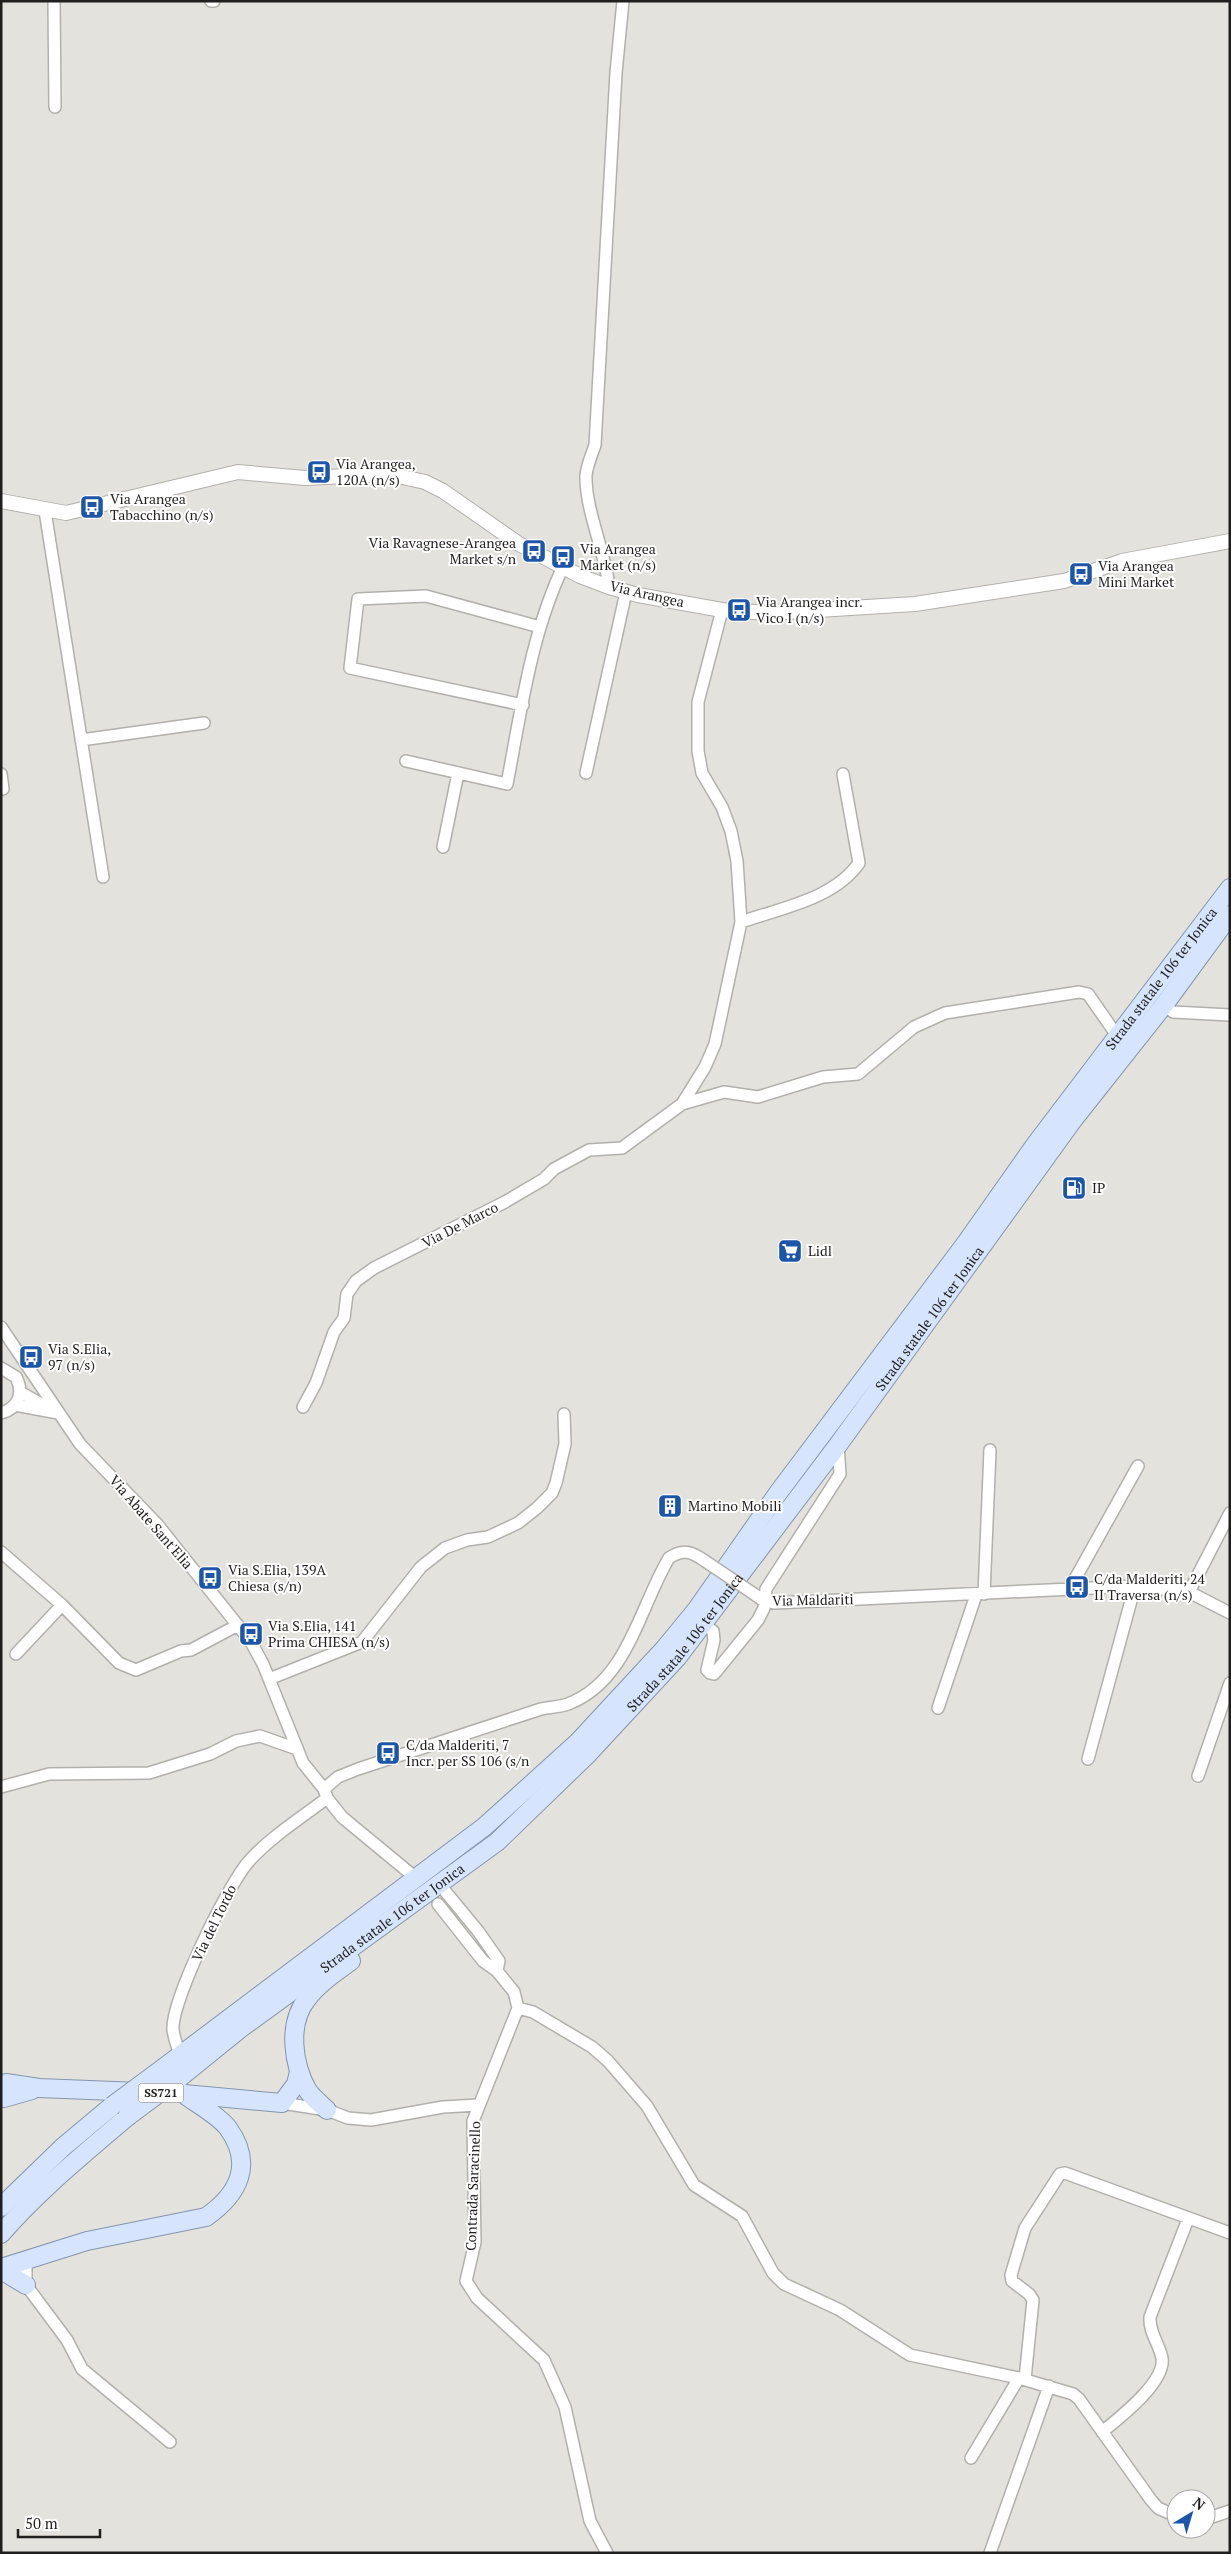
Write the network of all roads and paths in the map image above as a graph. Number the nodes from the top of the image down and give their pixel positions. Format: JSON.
{"nodes":[{"id":1,"x":54,"y":1,"type":"edge"},
{"id":2,"x":623,"y":1,"type":"edge"},
{"id":3,"x":55,"y":107,"type":"dead end"},
{"id":4,"x":1,"y":501,"type":"edge"},
{"id":5,"x":45,"y":511,"type":"junction"},
{"id":6,"x":1230,"y":542,"type":"edge"},
{"id":7,"x":563,"y":567,"type":"junction"},
{"id":8,"x":609,"y":587,"type":"junction"},
{"id":9,"x":626,"y":592,"type":"junction"},
{"id":10,"x":722,"y":610,"type":"junction"},
{"id":11,"x":540,"y":627,"type":"junction"},
{"id":12,"x":523,"y":705,"type":"junction"},
{"id":13,"x":204,"y":723,"type":"dead end"},
{"id":14,"x":81,"y":740,"type":"junction"},
{"id":15,"x":406,"y":761,"type":"dead end"},
{"id":16,"x":458,"y":773,"type":"junction"},
{"id":17,"x":1,"y":774,"type":"edge"},
{"id":18,"x":586,"y":774,"type":"dead end"},
{"id":19,"x":843,"y":774,"type":"dead end"},
{"id":20,"x":3,"y":789,"type":"dead end"},
{"id":21,"x":443,"y":847,"type":"dead end"},
{"id":22,"x":103,"y":877,"type":"dead end"},
{"id":23,"x":1230,"y":888,"type":"edge"},
{"id":24,"x":1230,"y":916,"type":"edge"},
{"id":25,"x":741,"y":922,"type":"junction"},
{"id":26,"x":1164,"y":1005,"type":"junction"},
{"id":27,"x":1230,"y":1015,"type":"edge"},
{"id":28,"x":1118,"y":1037,"type":"junction"},
{"id":29,"x":682,"y":1104,"type":"junction"},
{"id":30,"x":1,"y":1328,"type":"edge"},
{"id":31,"x":2,"y":1367,"type":"edge"},
{"id":32,"x":20,"y":1392,"type":"junction"},
{"id":33,"x":15,"y":1405,"type":"junction"},
{"id":34,"x":303,"y":1407,"type":"dead end"},
{"id":35,"x":1,"y":1413,"type":"edge"},
{"id":36,"x":58,"y":1413,"type":"junction"},
{"id":37,"x":564,"y":1414,"type":"dead end"},
{"id":38,"x":838,"y":1445,"type":"junction"},
{"id":39,"x":990,"y":1450,"type":"dead end"},
{"id":40,"x":1138,"y":1466,"type":"dead end"},
{"id":41,"x":1230,"y":1514,"type":"edge"},
{"id":42,"x":1,"y":1552,"type":"edge"},
{"id":43,"x":1135,"y":1586,"type":"junction"},
{"id":44,"x":1070,"y":1588,"type":"junction"},
{"id":45,"x":1190,"y":1592,"type":"junction"},
{"id":46,"x":980,"y":1594,"type":"junction"},
{"id":47,"x":759,"y":1598,"type":"junction"},
{"id":48,"x":62,"y":1605,"type":"junction"},
{"id":49,"x":1230,"y":1612,"type":"edge"},
{"id":50,"x":704,"y":1624,"type":"junction"},
{"id":51,"x":238,"y":1626,"type":"junction"},
{"id":52,"x":16,"y":1654,"type":"dead end"},
{"id":53,"x":269,"y":1680,"type":"junction"},
{"id":54,"x":1230,"y":1683,"type":"edge"},
{"id":55,"x":938,"y":1708,"type":"dead end"},
{"id":56,"x":297,"y":1749,"type":"junction"},
{"id":57,"x":1088,"y":1759,"type":"dead end"},
{"id":58,"x":1198,"y":1776,"type":"dead end"},
{"id":59,"x":1,"y":1787,"type":"edge"},
{"id":60,"x":326,"y":1793,"type":"junction"},
{"id":61,"x":411,"y":1874,"type":"dead end"},
{"id":62,"x":440,"y":1885,"type":"junction"},
{"id":63,"x":438,"y":1904,"type":"dead end"},
{"id":64,"x":395,"y":1914,"type":"junction"},
{"id":65,"x":497,"y":1971,"type":"junction"},
{"id":66,"x":518,"y":2008,"type":"junction"},
{"id":67,"x":299,"y":2072,"type":"junction"},
{"id":68,"x":177,"y":2074,"type":"junction"},
{"id":69,"x":3,"y":2090,"type":"edge"},
{"id":70,"x":282,"y":2103,"type":"junction"},
{"id":71,"x":478,"y":2105,"type":"junction"},
{"id":72,"x":328,"y":2110,"type":"junction"},
{"id":73,"x":1,"y":2207,"type":"edge"},
{"id":74,"x":1188,"y":2218,"type":"junction"},
{"id":75,"x":1,"y":2234,"type":"edge"},
{"id":76,"x":1230,"y":2234,"type":"edge"},
{"id":77,"x":31,"y":2258,"type":"junction"},
{"id":78,"x":1,"y":2269,"type":"edge"},
{"id":79,"x":26,"y":2285,"type":"junction"},
{"id":80,"x":1022,"y":2378,"type":"junction"},
{"id":81,"x":1049,"y":2386,"type":"junction"},
{"id":82,"x":1102,"y":2432,"type":"junction"},
{"id":83,"x":170,"y":2442,"type":"dead end"},
{"id":84,"x":971,"y":2458,"type":"dead end"},
{"id":85,"x":1230,"y":2511,"type":"edge"},
{"id":86,"x":1166,"y":2512,"type":"edge"},
{"id":87,"x":1216,"y":2516,"type":"edge"},
{"id":88,"x":607,"y":2553,"type":"edge"},
{"id":89,"x":990,"y":2553,"type":"edge"}],
"edges":[{"from":1,"to":3,"type":"street"},
{"from":2,"to":8,"type":"street"},
{"from":4,"to":5,"type":"street","name":"Via Arangea"},
{"from":5,"to":7,"type":"street","name":"Via Arangea"},
{"from":5,"to":14,"type":"street"},
{"from":6,"to":10,"type":"street","name":"Via Arangea"},
{"from":7,"to":8,"type":"street","name":"Via Arangea"},
{"from":7,"to":11,"type":"street"},
{"from":8,"to":9,"type":"street","name":"Via Arangea"},
{"from":9,"to":10,"type":"street","name":"Via Arangea"},
{"from":9,"to":18,"type":"street"},
{"from":10,"to":25,"type":"street"},
{"from":11,"to":12,"type":"street"},
{"from":11,"to":12,"type":"street"},
{"from":12,"to":16,"type":"street"},
{"from":13,"to":14,"type":"street"},
{"from":14,"to":22,"type":"street"},
{"from":15,"to":16,"type":"street"},
{"from":16,"to":21,"type":"street"},
{"from":17,"to":20,"type":"street"},
{"from":19,"to":25,"type":"street"},
{"from":23,"to":28,"type":"main road","name":"Strada statale 106 ter Jonica"},
{"from":24,"to":26,"type":"main road","name":"Strada statale 106 ter Jonica"},
{"from":25,"to":29,"type":"street"},
{"from":26,"to":27,"type":"street"},
{"from":26,"to":38,"type":"main road","name":"Strada statale 106 ter Jonica"},
{"from":28,"to":29,"type":"street"},
{"from":28,"to":68,"type":"main road","name":"Strada statale 106 ter Jonica"},
{"from":29,"to":34,"type":"street","name":"Via De Marco"},
{"from":30,"to":36,"type":"street","name":"Via Abate Sant'Elia"},
{"from":31,"to":32,"type":"street"},
{"from":32,"to":33,"type":"street"},
{"from":32,"to":36,"type":"street","name":"Via Abate Sant'Elia"},
{"from":33,"to":35,"type":"street"},
{"from":33,"to":36,"type":"street"},
{"from":36,"to":51,"type":"street","name":"Via Abate Sant'Elia"},
{"from":37,"to":53,"type":"street"},
{"from":38,"to":47,"type":"street"},
{"from":38,"to":50,"type":"main road","name":"Strada statale 106 ter Jonica"},
{"from":39,"to":46,"type":"street"},
{"from":40,"to":44,"type":"street"},
{"from":41,"to":45,"type":"street"},
{"from":42,"to":48,"type":"street"},
{"from":43,"to":44,"type":"street","name":"Via Maldariti"},
{"from":43,"to":45,"type":"street","name":"Via Maldariti"},
{"from":43,"to":57,"type":"street"},
{"from":44,"to":46,"type":"street","name":"Via Maldariti"},
{"from":45,"to":49,"type":"street","name":"Via Maldariti"},
{"from":46,"to":47,"type":"street","name":"Via Maldariti"},
{"from":46,"to":55,"type":"street"},
{"from":47,"to":50,"type":"street"},
{"from":47,"to":60,"type":"street","name":"Via Maldariti","bridge":true},
{"from":48,"to":51,"type":"street"},
{"from":48,"to":52,"type":"street"},
{"from":50,"to":62,"type":"main road","name":"Strada statale 106 ter Jonica"},
{"from":51,"to":53,"type":"street","name":"Via Abate Sant'Elia"},
{"from":53,"to":56,"type":"street","name":"Via Abate Sant'Elia"},
{"from":54,"to":58,"type":"street"},
{"from":56,"to":59,"type":"street"},
{"from":56,"to":60,"type":"street","name":"Via Abate Sant'Elia"},
{"from":60,"to":61,"type":"street","name":"Via Abate Sant'Elia"},
{"from":60,"to":68,"type":"street","name":"Via del Tordo"},
{"from":62,"to":64,"type":"main road","name":"Strada statale 106 ter Jonica"},
{"from":62,"to":65,"type":"street"},
{"from":63,"to":65,"type":"street"},
{"from":64,"to":67,"type":"main road"},
{"from":64,"to":68,"type":"main road","name":"Strada statale 106 ter Jonica"},
{"from":65,"to":66,"type":"street"},
{"from":66,"to":71,"type":"street","name":"Contrada Saracinello"},
{"from":66,"to":80,"type":"street"},
{"from":67,"to":70,"type":"main road"},
{"from":67,"to":72,"type":"main road"},
{"from":68,"to":69,"type":"main road","number":"SS721"},
{"from":68,"to":70,"type":"main road","number":"SS721"},
{"from":68,"to":73,"type":"main road","name":"Strada statale 106 ter Jonica","bridge":true},
{"from":68,"to":75,"type":"main road","name":"Strada statale 106 ter Jonica","bridge":true},
{"from":68,"to":77,"type":"main road"},
{"from":70,"to":72,"type":"street","number":"SS721"},
{"from":71,"to":72,"type":"street","number":"SS721"},
{"from":71,"to":88,"type":"street","name":"Contrada Saracinello"},
{"from":74,"to":76,"type":"street"},
{"from":74,"to":80,"type":"street"},
{"from":74,"to":82,"type":"street"},
{"from":77,"to":78,"type":"main road"},
{"from":77,"to":79,"type":"street"},
{"from":78,"to":79,"type":"main road"},
{"from":79,"to":83,"type":"street"},
{"from":80,"to":81,"type":"street"},
{"from":80,"to":84,"type":"street"},
{"from":81,"to":82,"type":"street"},
{"from":81,"to":89,"type":"street"},
{"from":82,"to":86,"type":"street"},
{"from":85,"to":87,"type":"street"}]}
